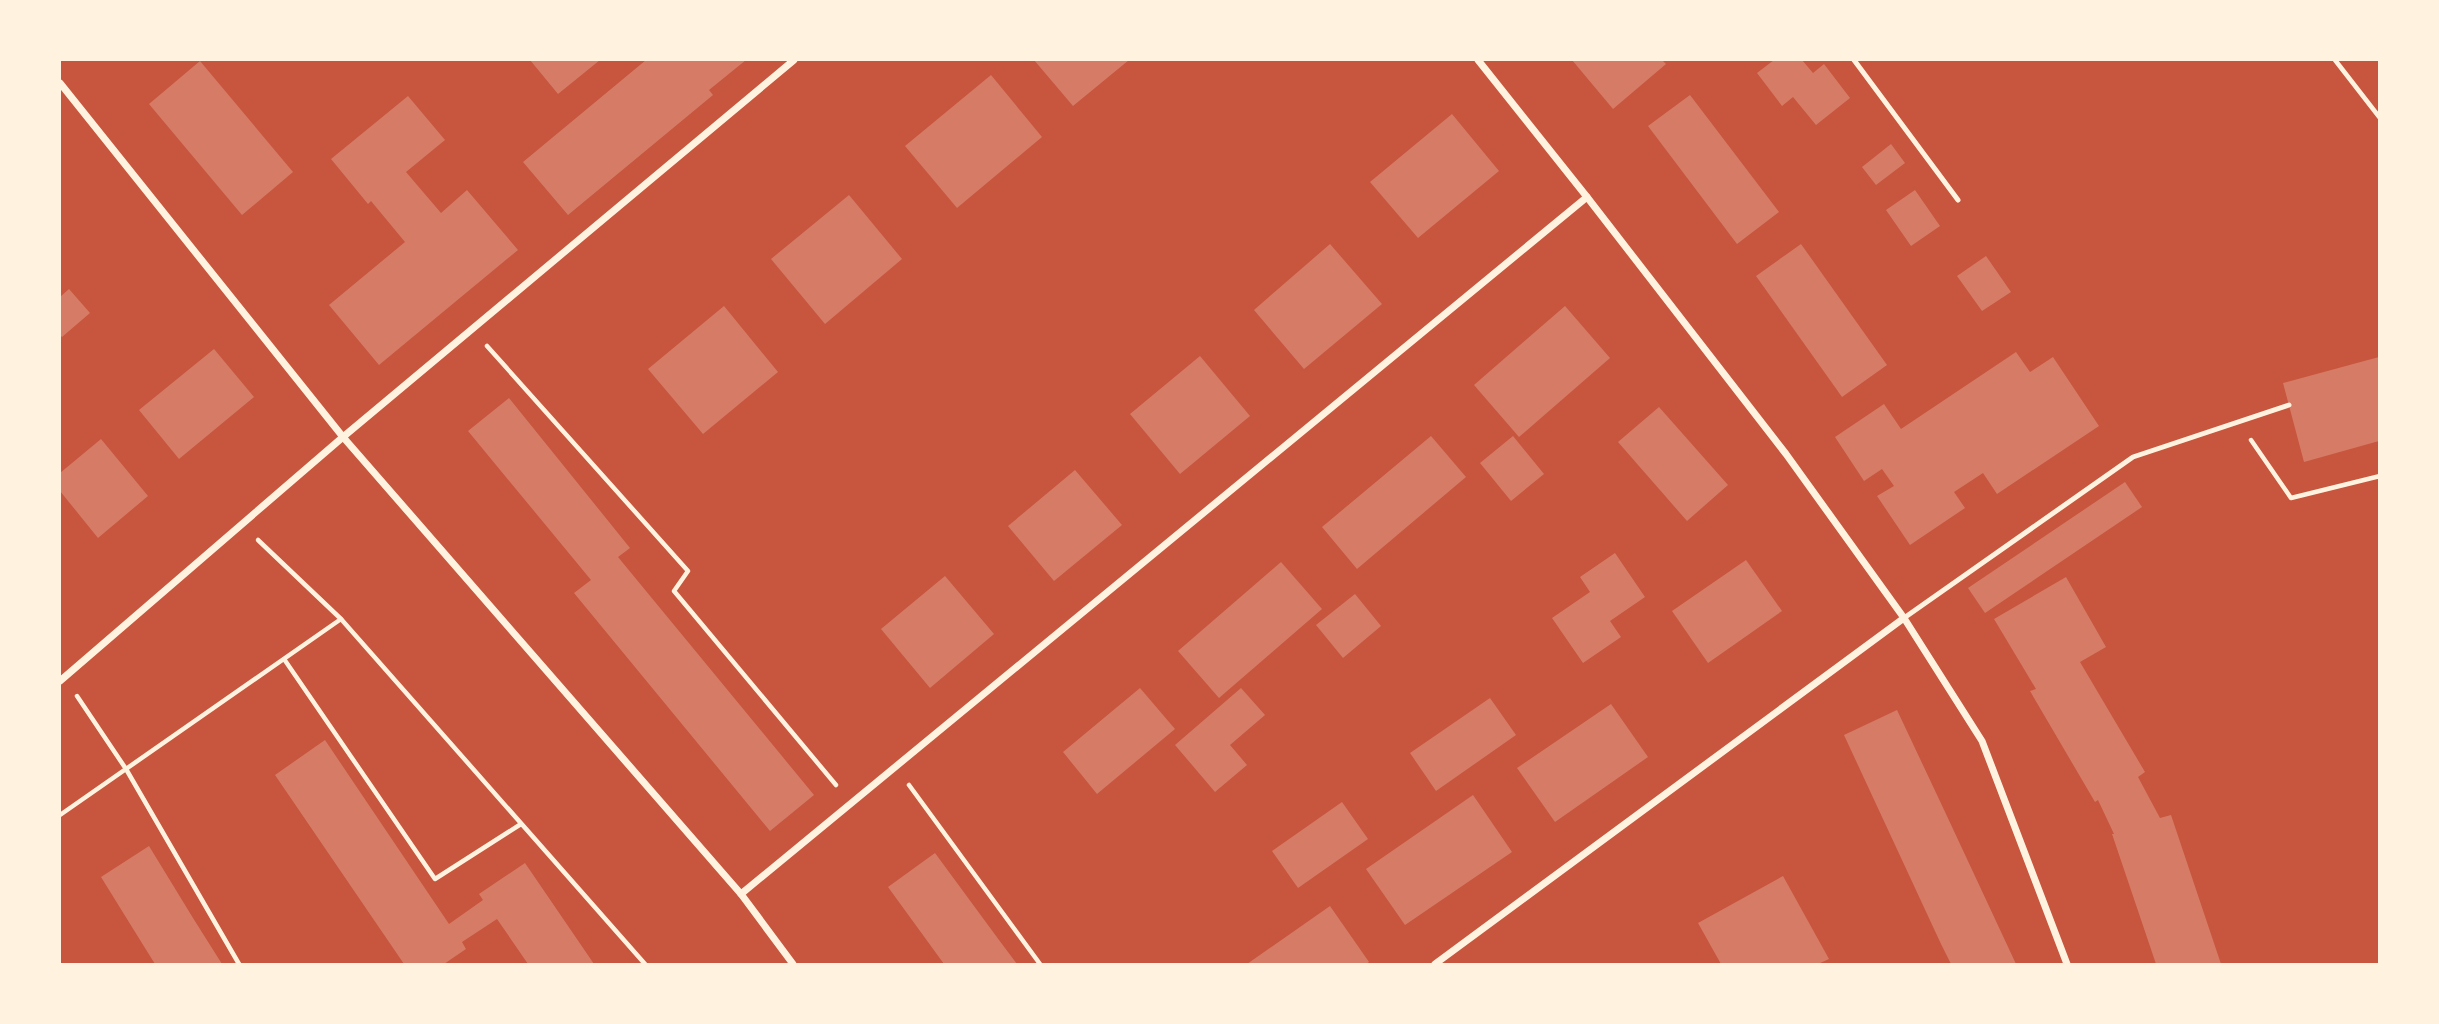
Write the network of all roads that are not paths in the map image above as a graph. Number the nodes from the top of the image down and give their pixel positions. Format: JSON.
{"nodes":[{"id":1,"x":794,"y":60,"type":"edge"},
{"id":2,"x":1478,"y":60,"type":"edge"},
{"id":3,"x":1854,"y":60,"type":"edge"},
{"id":4,"x":60,"y":83,"type":"edge"},
{"id":5,"x":1587,"y":197,"type":"junction"},
{"id":6,"x":1958,"y":200,"type":"dead end"},
{"id":7,"x":2289,"y":405,"type":"dead end"},
{"id":8,"x":343,"y":437,"type":"junction"},
{"id":9,"x":1904,"y":618,"type":"junction"},
{"id":10,"x":62,"y":678,"type":"edge"},
{"id":11,"x":741,"y":894,"type":"junction"},
{"id":12,"x":793,"y":964,"type":"edge"},
{"id":13,"x":1435,"y":964,"type":"edge"},
{"id":14,"x":2067,"y":964,"type":"edge"}],
"edges":[{"from":1,"to":8,"type":"street"},
{"from":2,"to":5,"type":"street"},
{"from":3,"to":6,"type":"lane"},
{"from":4,"to":8,"type":"street"},
{"from":5,"to":9,"type":"street"},
{"from":5,"to":11,"type":"street"},
{"from":7,"to":9,"type":"lane"},
{"from":8,"to":10,"type":"street"},
{"from":8,"to":11,"type":"street"},
{"from":9,"to":13,"type":"street"},
{"from":9,"to":14,"type":"street"},
{"from":11,"to":12,"type":"street"}]}
